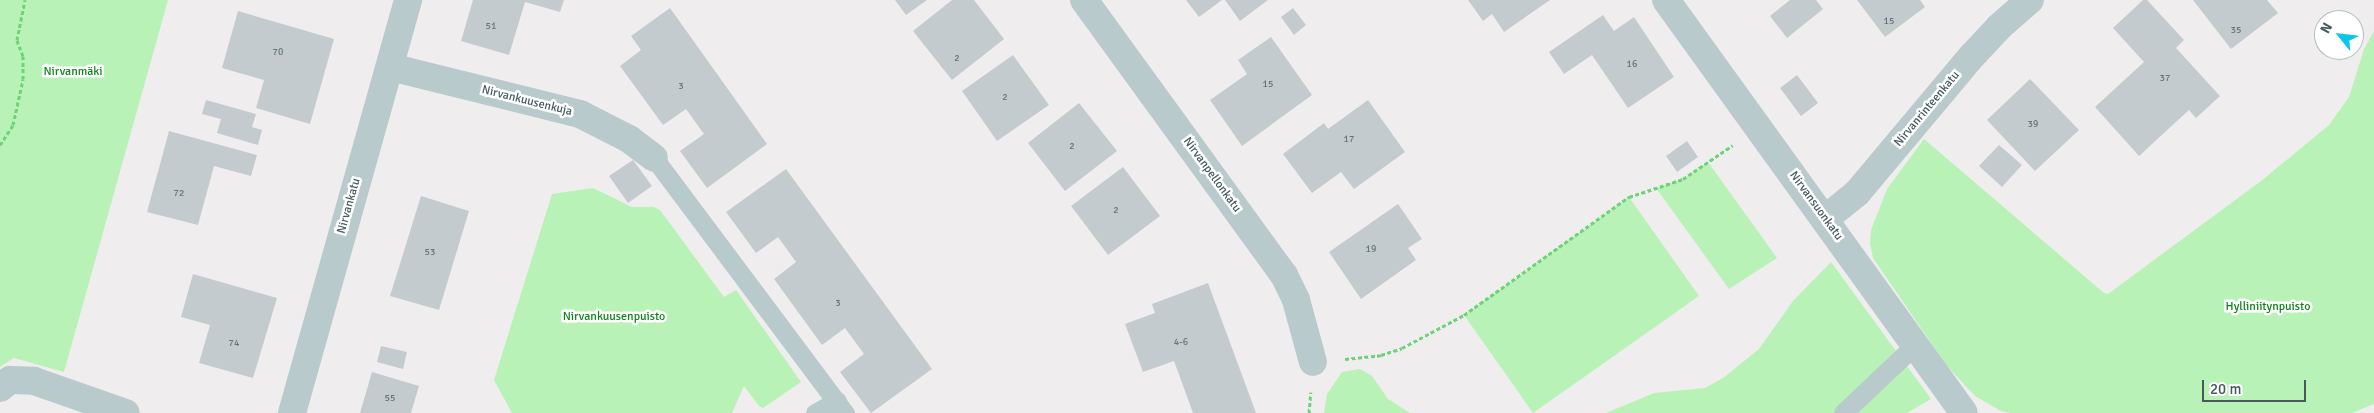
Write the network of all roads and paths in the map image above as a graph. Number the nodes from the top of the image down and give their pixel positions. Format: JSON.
{"nodes":[{"id":1,"x":25,"y":0,"type":"edge"},
{"id":2,"x":408,"y":0,"type":"edge"},
{"id":3,"x":1084,"y":0,"type":"edge"},
{"id":4,"x":1666,"y":0,"type":"edge"},
{"id":5,"x":2030,"y":0,"type":"edge"},
{"id":6,"x":390,"y":67,"type":"junction"},
{"id":7,"x":1758,"y":128,"type":"junction"},
{"id":8,"x":0,"y":145,"type":"edge"},
{"id":9,"x":654,"y":158,"type":"joint"},
{"id":10,"x":1825,"y":219,"type":"junction"},
{"id":11,"x":1915,"y":345,"type":"junction"},
{"id":12,"x":1314,"y":362,"type":"joint"},
{"id":13,"x":0,"y":388,"type":"edge"},
{"id":14,"x":841,"y":407,"type":"edge"},
{"id":15,"x":126,"y":413,"type":"edge"},
{"id":16,"x":292,"y":413,"type":"edge"},
{"id":17,"x":815,"y":413,"type":"edge"},
{"id":18,"x":1843,"y":413,"type":"edge"},
{"id":19,"x":1964,"y":413,"type":"edge"}],
"edges":[{"from":1,"to":8,"type":"path"},
{"from":2,"to":6,"type":"street","name":"Nirvankatu"},
{"from":3,"to":12,"type":"street","name":"Nirvanpellonkatu"},
{"from":4,"to":7,"type":"street","name":"Nirvansuonkatu"},
{"from":5,"to":10,"type":"street","name":"Nirvanrinteenkatu"},
{"from":6,"to":9,"type":"street","name":"Nirvankuusenkuja"},
{"from":6,"to":16,"type":"street","name":"Nirvankatu"},
{"from":7,"to":10,"type":"street","name":"Nirvansuonkatu"},
{"from":7,"to":12,"type":"path"},
{"from":9,"to":14,"type":"lane"},
{"from":10,"to":11,"type":"street","name":"Nirvansuonkatu"},
{"from":11,"to":18,"type":"lane"},
{"from":11,"to":19,"type":"street","name":"Nirvansuonkatu"},
{"from":13,"to":15,"type":"street"},
{"from":14,"to":17,"type":"lane"}]}
